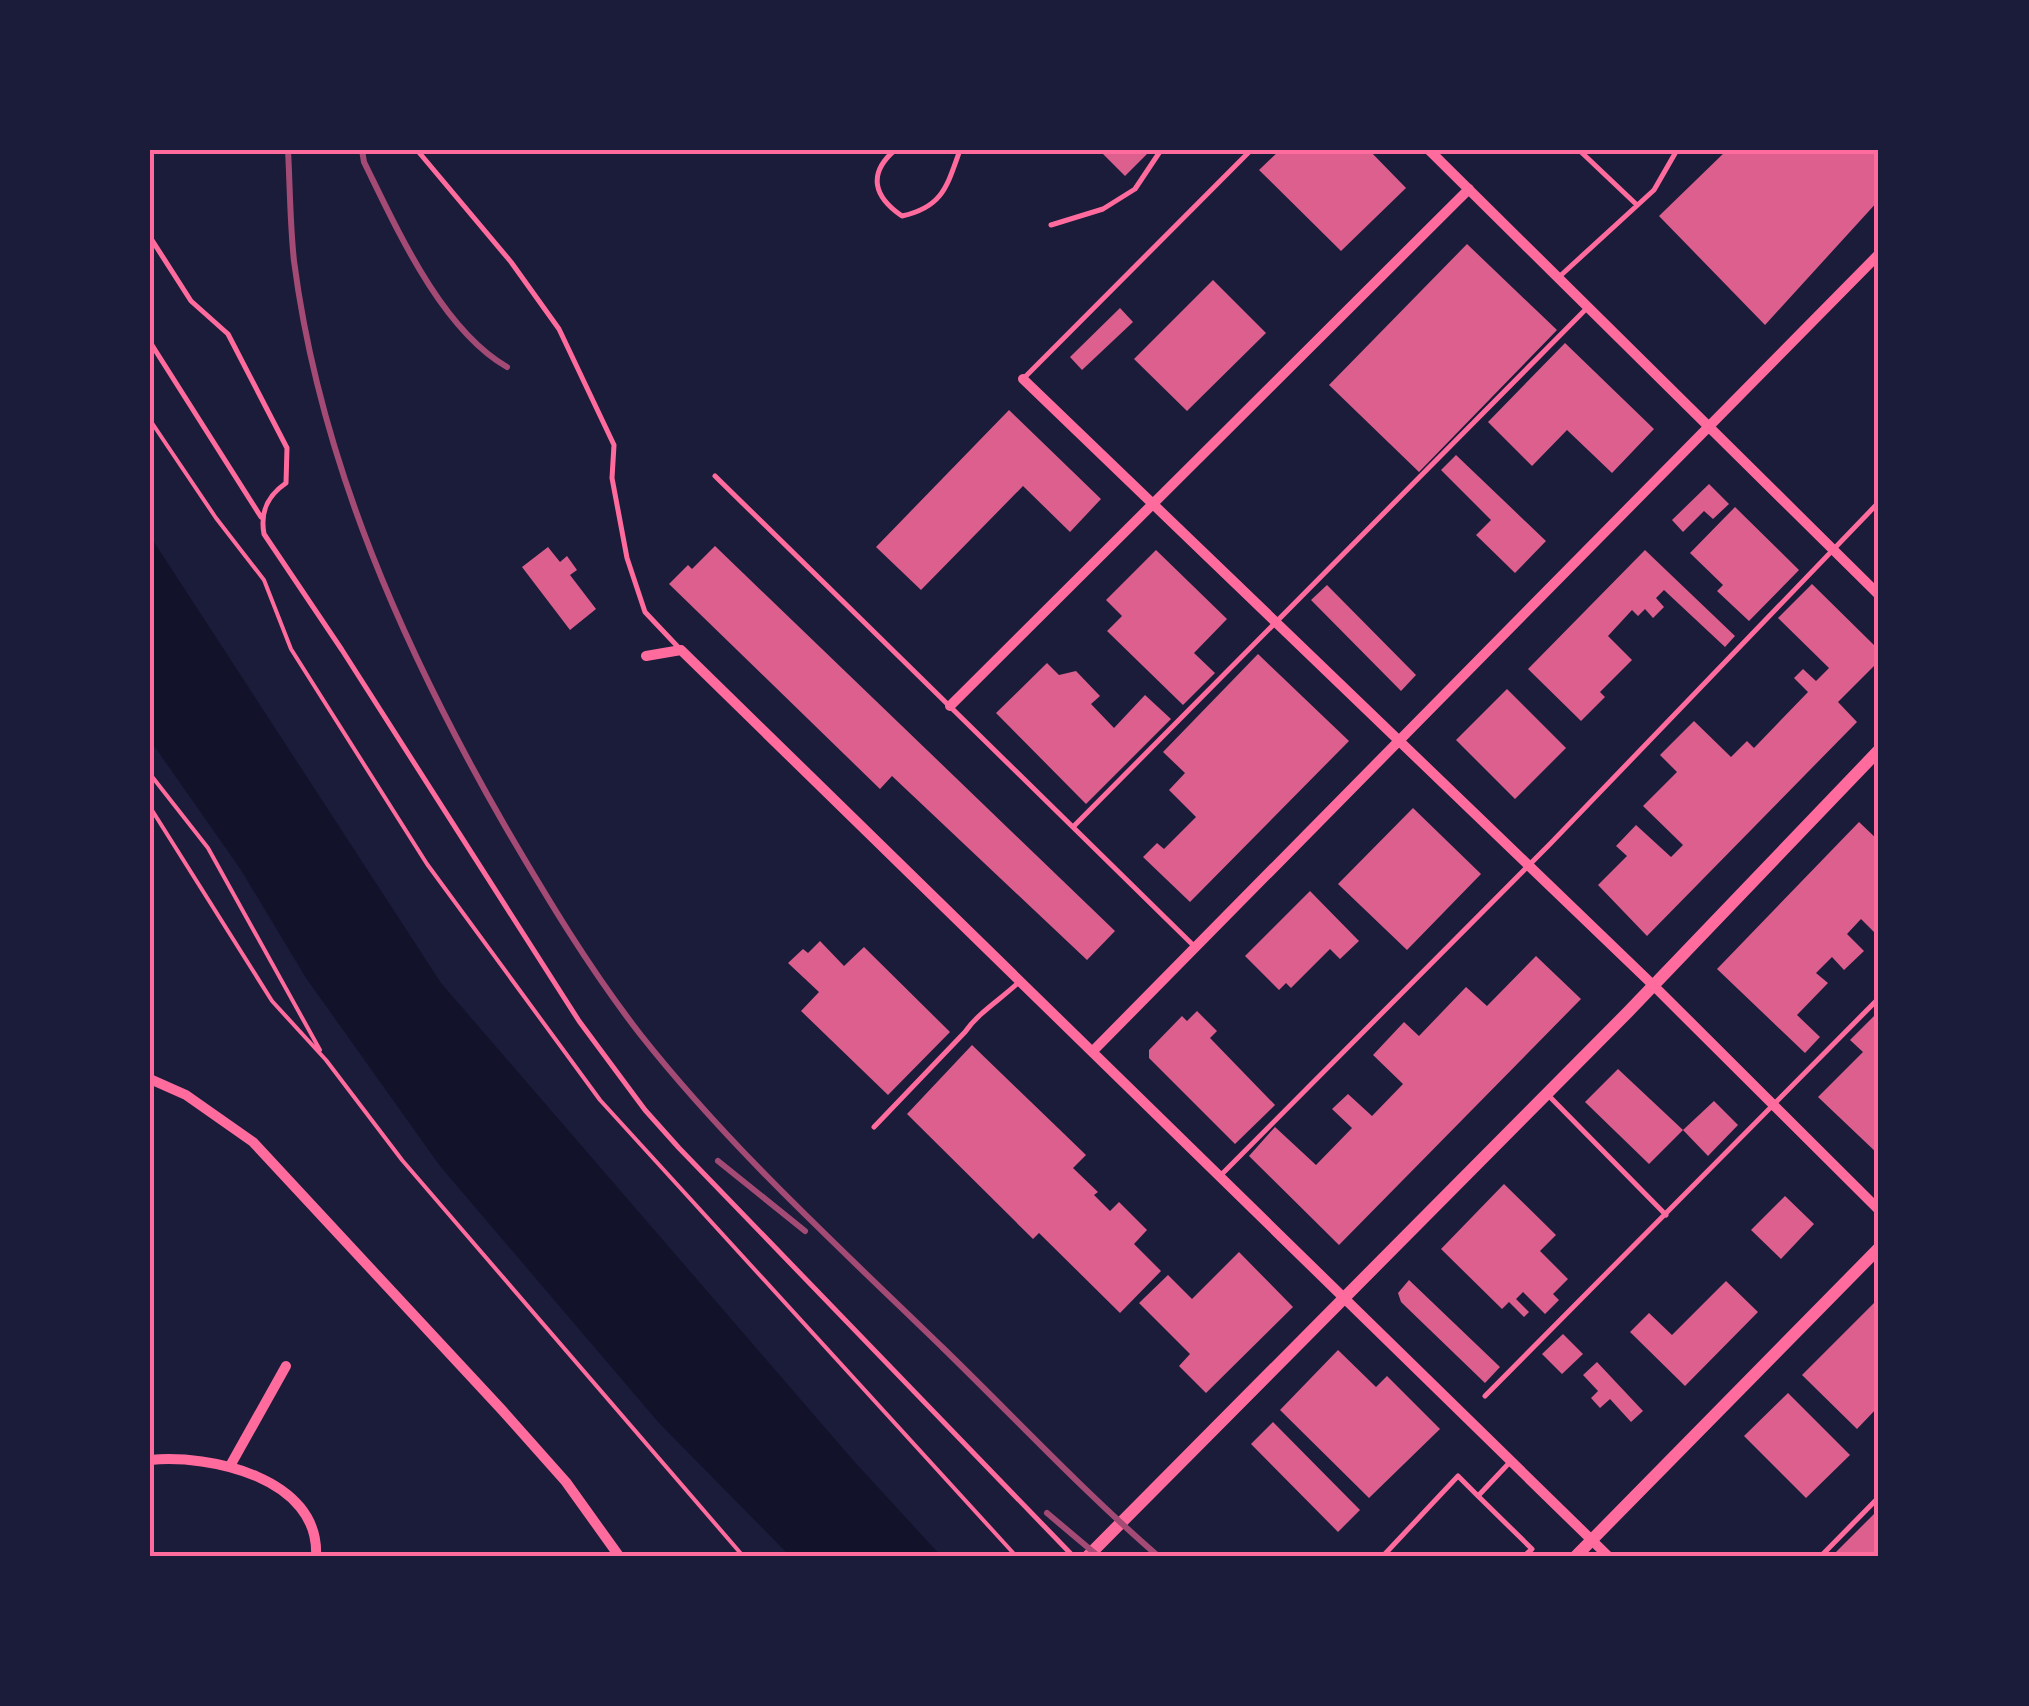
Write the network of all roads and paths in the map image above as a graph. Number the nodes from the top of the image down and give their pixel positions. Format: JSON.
{"nodes":[{"id":1,"x":418,"y":150,"type":"edge"},
{"id":2,"x":895,"y":150,"type":"edge"},
{"id":3,"x":960,"y":150,"type":"edge"},
{"id":4,"x":1161,"y":150,"type":"edge"},
{"id":5,"x":1251,"y":150,"type":"edge"},
{"id":6,"x":1429,"y":150,"type":"edge"},
{"id":7,"x":1579,"y":150,"type":"edge"},
{"id":8,"x":1677,"y":150,"type":"edge"},
{"id":9,"x":1469,"y":189,"type":"junction"},
{"id":10,"x":1637,"y":205,"type":"junction"},
{"id":11,"x":1051,"y":225,"type":"dead end"},
{"id":12,"x":150,"y":237,"type":"edge"},
{"id":13,"x":1879,"y":254,"type":"edge"},
{"id":14,"x":1559,"y":277,"type":"junction"},
{"id":15,"x":1590,"y":306,"type":"junction"},
{"id":16,"x":150,"y":342,"type":"edge"},
{"id":17,"x":1023,"y":379,"type":"joint"},
{"id":18,"x":1708,"y":428,"type":"junction"},
{"id":19,"x":715,"y":476,"type":"dead end"},
{"id":20,"x":1879,"y":502,"type":"edge"},
{"id":21,"x":1154,"y":504,"type":"junction"},
{"id":22,"x":262,"y":518,"type":"junction"},
{"id":23,"x":1832,"y":549,"type":"junction"},
{"id":24,"x":1879,"y":595,"type":"edge"},
{"id":25,"x":1275,"y":620,"type":"junction"},
{"id":26,"x":680,"y":650,"type":"junction"},
{"id":27,"x":646,"y":656,"type":"dead end"},
{"id":28,"x":950,"y":706,"type":"junction"},
{"id":29,"x":1400,"y":740,"type":"junction"},
{"id":30,"x":1879,"y":750,"type":"edge"},
{"id":31,"x":150,"y":774,"type":"edge"},
{"id":32,"x":150,"y":807,"type":"edge"},
{"id":33,"x":1073,"y":827,"type":"junction"},
{"id":34,"x":1529,"y":865,"type":"junction"},
{"id":35,"x":1196,"y":947,"type":"junction"},
{"id":36,"x":1019,"y":982,"type":"junction"},
{"id":37,"x":1654,"y":986,"type":"junction"},
{"id":38,"x":1879,"y":998,"type":"edge"},
{"id":39,"x":1092,"y":1052,"type":"junction"},
{"id":40,"x":326,"y":1060,"type":"junction"},
{"id":41,"x":150,"y":1080,"type":"edge"},
{"id":42,"x":1548,"y":1094,"type":"junction"},
{"id":43,"x":1774,"y":1106,"type":"junction"},
{"id":44,"x":874,"y":1127,"type":"dead end"},
{"id":45,"x":1220,"y":1176,"type":"junction"},
{"id":46,"x":1879,"y":1210,"type":"edge"},
{"id":47,"x":1666,"y":1215,"type":"junction"},
{"id":48,"x":1879,"y":1248,"type":"edge"},
{"id":49,"x":1346,"y":1298,"type":"junction"},
{"id":50,"x":286,"y":1366,"type":"dead end"},
{"id":51,"x":1485,"y":1396,"type":"dead end"},
{"id":52,"x":150,"y":1460,"type":"edge"},
{"id":53,"x":1511,"y":1462,"type":"junction"},
{"id":54,"x":230,"y":1466,"type":"junction"},
{"id":55,"x":1478,"y":1496,"type":"junction"},
{"id":56,"x":1879,"y":1497,"type":"edge"},
{"id":57,"x":316,"y":1556,"type":"edge"},
{"id":58,"x":620,"y":1556,"type":"edge"},
{"id":59,"x":742,"y":1556,"type":"edge"},
{"id":60,"x":1073,"y":1556,"type":"edge"},
{"id":61,"x":1088,"y":1556,"type":"edge"},
{"id":62,"x":1383,"y":1556,"type":"edge"},
{"id":63,"x":1524,"y":1556,"type":"edge"},
{"id":64,"x":1576,"y":1556,"type":"edge"},
{"id":65,"x":1608,"y":1556,"type":"edge"},
{"id":66,"x":1821,"y":1556,"type":"edge"}],
"edges":[{"from":1,"to":26,"type":"lane"},
{"from":2,"to":3,"type":"lane"},
{"from":4,"to":11,"type":"lane"},
{"from":5,"to":17,"type":"lane"},
{"from":6,"to":9,"type":"street"},
{"from":7,"to":10,"type":"lane"},
{"from":8,"to":10,"type":"lane"},
{"from":9,"to":14,"type":"street"},
{"from":9,"to":21,"type":"street"},
{"from":10,"to":14,"type":"lane"},
{"from":12,"to":22,"type":"lane"},
{"from":13,"to":18,"type":"street"},
{"from":14,"to":15,"type":"street"},
{"from":15,"to":18,"type":"street"},
{"from":15,"to":25,"type":"lane"},
{"from":16,"to":22,"type":"lane"},
{"from":17,"to":21,"type":"street"},
{"from":18,"to":23,"type":"street"},
{"from":18,"to":29,"type":"street"},
{"from":19,"to":28,"type":"lane"},
{"from":20,"to":23,"type":"lane"},
{"from":21,"to":25,"type":"street"},
{"from":21,"to":28,"type":"street"},
{"from":22,"to":60,"type":"lane"},
{"from":23,"to":24,"type":"street"},
{"from":23,"to":34,"type":"lane"},
{"from":25,"to":29,"type":"street"},
{"from":25,"to":33,"type":"lane"},
{"from":26,"to":27,"type":"street"},
{"from":26,"to":36,"type":"street"},
{"from":28,"to":33,"type":"lane"},
{"from":29,"to":34,"type":"street"},
{"from":29,"to":35,"type":"street"},
{"from":30,"to":37,"type":"street"},
{"from":31,"to":40,"type":"path"},
{"from":32,"to":40,"type":"path"},
{"from":33,"to":35,"type":"lane"},
{"from":34,"to":37,"type":"street"},
{"from":34,"to":45,"type":"lane"},
{"from":35,"to":39,"type":"street"},
{"from":36,"to":39,"type":"street"},
{"from":36,"to":44,"type":"lane"},
{"from":37,"to":42,"type":"street"},
{"from":37,"to":43,"type":"street"},
{"from":38,"to":43,"type":"lane"},
{"from":39,"to":45,"type":"street"},
{"from":40,"to":59,"type":"path"},
{"from":41,"to":58,"type":"street"},
{"from":42,"to":47,"type":"lane"},
{"from":42,"to":49,"type":"street"},
{"from":43,"to":46,"type":"street"},
{"from":43,"to":47,"type":"lane"},
{"from":45,"to":49,"type":"street"},
{"from":47,"to":51,"type":"lane"},
{"from":48,"to":64,"type":"street"},
{"from":49,"to":53,"type":"street"},
{"from":49,"to":61,"type":"street"},
{"from":50,"to":54,"type":"street"},
{"from":52,"to":54,"type":"street"},
{"from":53,"to":55,"type":"lane"},
{"from":53,"to":65,"type":"street"},
{"from":54,"to":57,"type":"street"},
{"from":55,"to":62,"type":"lane"},
{"from":55,"to":63,"type":"lane"},
{"from":56,"to":66,"type":"lane"}]}
